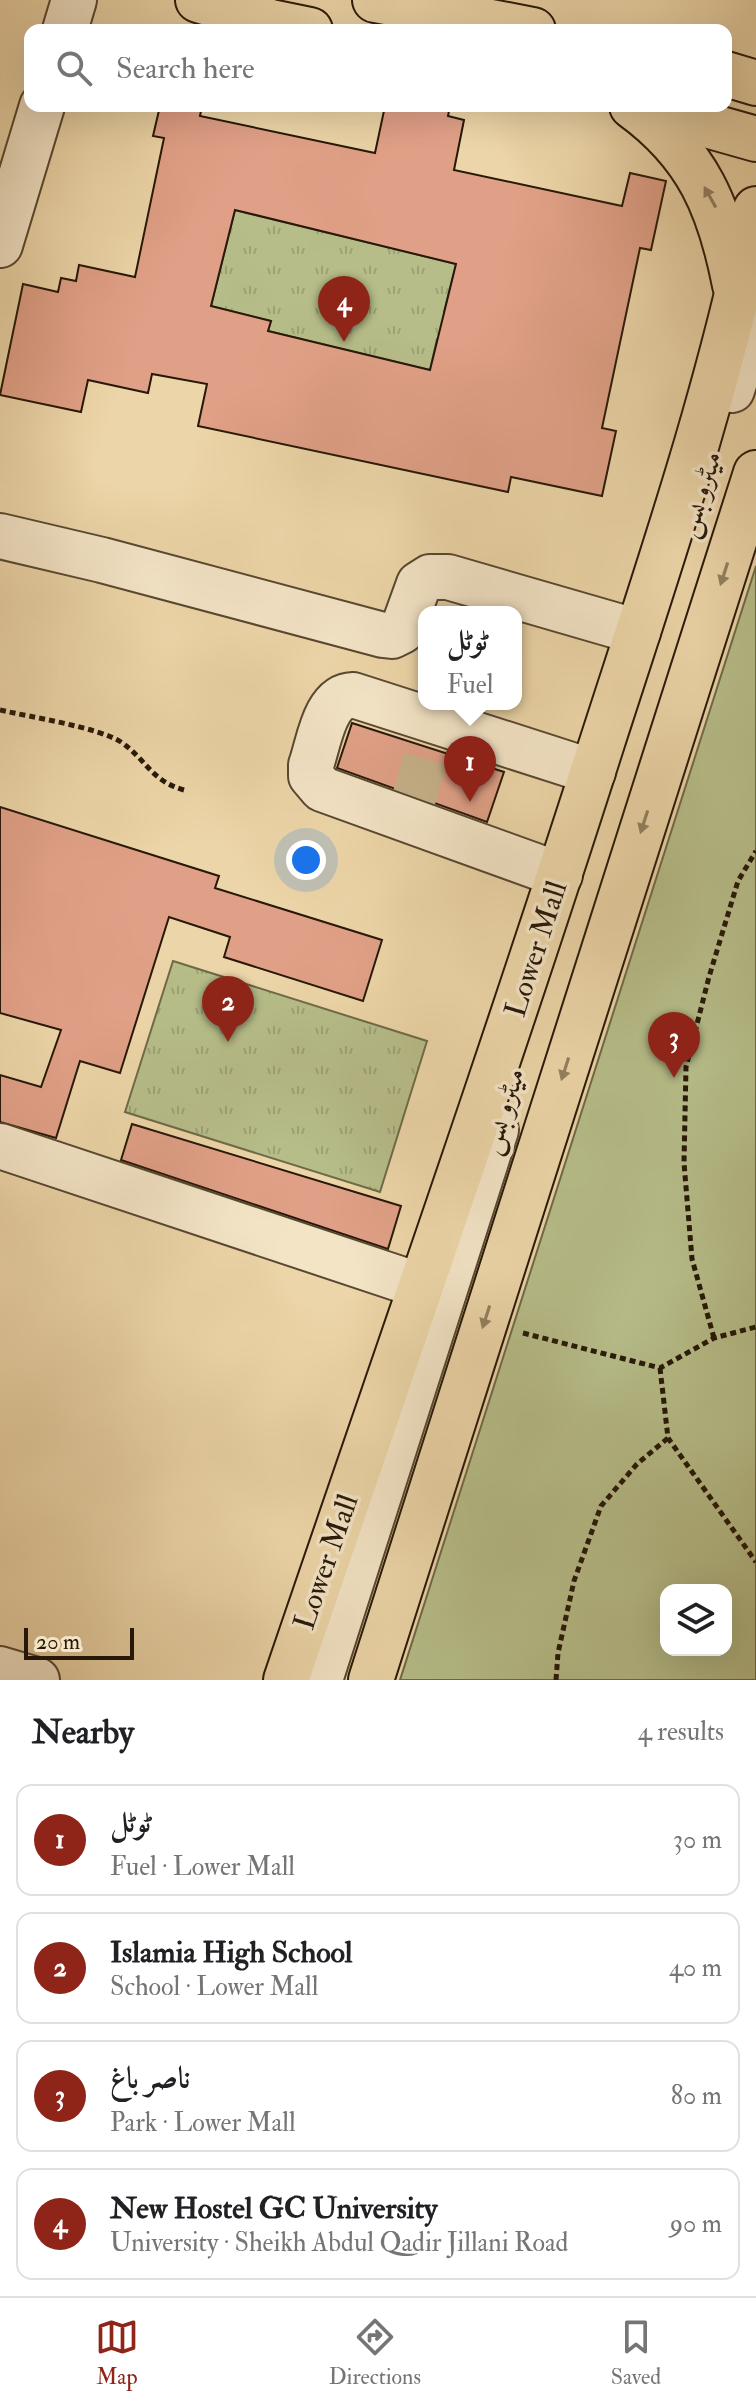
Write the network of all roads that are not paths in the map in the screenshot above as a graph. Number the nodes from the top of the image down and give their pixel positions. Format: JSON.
{"nodes":[{"id":1,"x":74,"y":0,"type":"edge"},
{"id":2,"x":198,"y":0,"type":"edge"},
{"id":3,"x":375,"y":0,"type":"edge"},
{"id":4,"x":67,"y":24,"type":"edge"},
{"id":5,"x":281,"y":24,"type":"edge"},
{"id":6,"x":501,"y":24,"type":"edge"},
{"id":7,"x":732,"y":76,"type":"edge"},
{"id":8,"x":756,"y":83,"type":"edge"},
{"id":9,"x":40,"y":112,"type":"edge"},
{"id":10,"x":642,"y":112,"type":"edge"},
{"id":11,"x":657,"y":112,"type":"edge"},
{"id":12,"x":756,"y":139,"type":"edge"},
{"id":13,"x":756,"y":209,"type":"edge"},
{"id":14,"x":0,"y":245,"type":"edge"},
{"id":15,"x":747,"y":306,"type":"edge"},
{"id":16,"x":756,"y":473,"type":"edge"},
{"id":17,"x":0,"y":536,"type":"edge"},
{"id":18,"x":638,"y":632,"type":"junction"},
{"id":19,"x":593,"y":772,"type":"junction"},
{"id":20,"x":560,"y":875,"type":"junction"},
{"id":21,"x":0,"y":1146,"type":"edge"},
{"id":22,"x":421,"y":1286,"type":"junction"},
{"id":23,"x":0,"y":1669,"type":"edge"},
{"id":24,"x":37,"y":1680,"type":"edge"},
{"id":25,"x":286,"y":1680,"type":"edge"},
{"id":26,"x":320,"y":1680,"type":"edge"},
{"id":27,"x":371,"y":1680,"type":"edge"}],
"edges":[{"from":1,"to":4,"type":"street"},
{"from":2,"to":5,"type":"main road"},
{"from":3,"to":6,"type":"main road"},
{"from":7,"to":8,"type":"main road"},
{"from":9,"to":14,"type":"street"},
{"from":15,"to":10,"type":"main road","one_way":true},
{"from":11,"to":12,"type":"main road"},
{"from":13,"to":15,"type":"main road","name":"Lower Mall"},
{"from":15,"to":18,"type":"main road","name":"Lower Mall"},
{"from":15,"to":26,"type":"street","name":"میٹرو بس"},
{"from":16,"to":27,"type":"main road","one_way":true},
{"from":17,"to":18,"type":"street"},
{"from":18,"to":19,"type":"main road","name":"Lower Mall"},
{"from":19,"to":20,"type":"main road","name":"Lower Mall"},
{"from":19,"to":20,"type":"street"},
{"from":20,"to":22,"type":"main road","name":"Lower Mall"},
{"from":21,"to":22,"type":"street"},
{"from":22,"to":25,"type":"main road","name":"Lower Mall"},
{"from":23,"to":24,"type":"street"}]}
